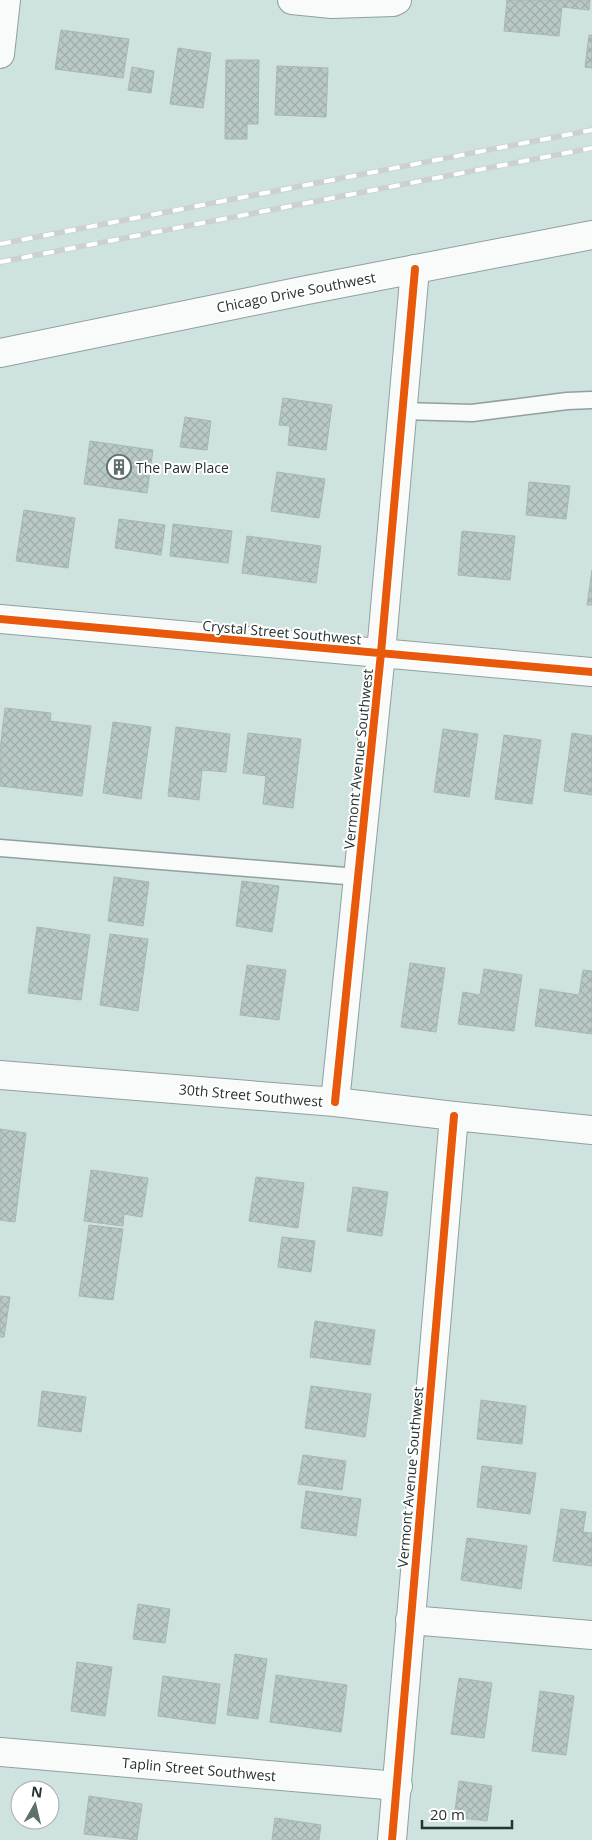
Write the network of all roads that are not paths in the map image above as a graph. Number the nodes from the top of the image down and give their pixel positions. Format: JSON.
{"nodes":[{"id":1,"x":6,"y":0,"type":"edge"},
{"id":2,"x":292,"y":0,"type":"edge"},
{"id":3,"x":397,"y":0,"type":"edge"},
{"id":4,"x":0,"y":54,"type":"edge"},
{"id":5,"x":592,"y":235,"type":"edge"},
{"id":6,"x":415,"y":269,"type":"junction"},
{"id":7,"x":0,"y":353,"type":"edge"},
{"id":8,"x":592,"y":400,"type":"edge"},
{"id":9,"x":402,"y":411,"type":"junction"},
{"id":10,"x":0,"y":619,"type":"edge"},
{"id":11,"x":381,"y":653,"type":"junction"},
{"id":12,"x":592,"y":672,"type":"edge"},
{"id":13,"x":0,"y":848,"type":"edge"},
{"id":14,"x":358,"y":877,"type":"junction"},
{"id":15,"x":0,"y":1075,"type":"edge"},
{"id":16,"x":335,"y":1102,"type":"junction"},
{"id":17,"x":454,"y":1116,"type":"junction"},
{"id":18,"x":592,"y":1130,"type":"edge"},
{"id":19,"x":410,"y":1620,"type":"junction"},
{"id":20,"x":592,"y":1635,"type":"edge"},
{"id":21,"x":0,"y":1752,"type":"edge"},
{"id":22,"x":398,"y":1786,"type":"junction"},
{"id":23,"x":392,"y":1840,"type":"edge"}],
"edges":[{"from":1,"to":4,"type":"street"},
{"from":2,"to":3,"type":"street"},
{"from":5,"to":6,"type":"street","name":"Chicago Drive Southwest"},
{"from":6,"to":7,"type":"street","name":"Chicago Drive Southwest"},
{"from":6,"to":9,"type":"street","name":"Vermont Avenue Southwest"},
{"from":8,"to":9,"type":"lane"},
{"from":9,"to":11,"type":"street","name":"Vermont Avenue Southwest"},
{"from":10,"to":11,"type":"street","name":"Crystal Street Southwest"},
{"from":11,"to":12,"type":"street","name":"Crystal Street Southwest"},
{"from":11,"to":14,"type":"street","name":"Vermont Avenue Southwest"},
{"from":13,"to":14,"type":"lane"},
{"from":14,"to":16,"type":"street","name":"Vermont Avenue Southwest"},
{"from":15,"to":16,"type":"street","name":"30th Street Southwest"},
{"from":16,"to":17,"type":"street","name":"30th Street Southwest"},
{"from":17,"to":18,"type":"street","name":"30th Street Southwest"},
{"from":17,"to":19,"type":"street","name":"Vermont Avenue Southwest"},
{"from":19,"to":20,"type":"street"},
{"from":19,"to":22,"type":"street","name":"Vermont Avenue Southwest"},
{"from":21,"to":22,"type":"street","name":"Taplin Street Southwest"},
{"from":22,"to":23,"type":"street","name":"Vermont Avenue Southwest"}]}
